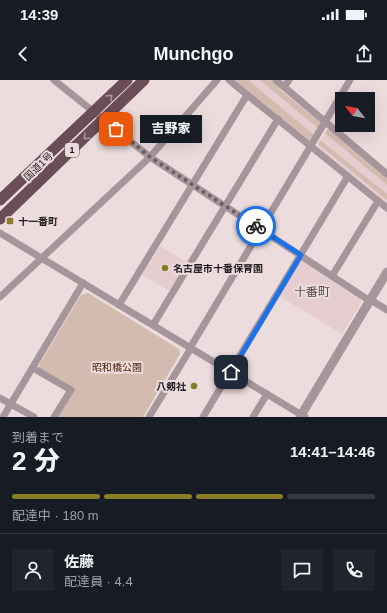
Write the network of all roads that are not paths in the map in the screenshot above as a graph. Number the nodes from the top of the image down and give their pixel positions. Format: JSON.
{"nodes":[{"id":1,"x":54,"y":80,"type":"edge"},
{"id":2,"x":127,"y":80,"type":"edge"},
{"id":3,"x":144,"y":80,"type":"edge"},
{"id":4,"x":217,"y":80,"type":"edge"},
{"id":5,"x":228,"y":80,"type":"edge"},
{"id":6,"x":276,"y":80,"type":"edge"},
{"id":7,"x":289,"y":80,"type":"edge"},
{"id":8,"x":350,"y":80,"type":"edge"},
{"id":9,"x":284,"y":87,"type":"junction"},
{"id":10,"x":247,"y":95,"type":"junction"},
{"id":11,"x":95,"y":112,"type":"junction"},
{"id":12,"x":278,"y":119,"type":"junction"},
{"id":13,"x":104,"y":120,"type":"junction"},
{"id":14,"x":326,"y":122,"type":"junction"},
{"id":15,"x":311,"y":146,"type":"junction"},
{"id":16,"x":150,"y":157,"type":"junction"},
{"id":17,"x":387,"y":174,"type":"edge"},
{"id":18,"x":348,"y":176,"type":"junction"},
{"id":19,"x":192,"y":185,"type":"junction"},
{"id":20,"x":0,"y":200,"type":"edge"},
{"id":21,"x":378,"y":201,"type":"junction"},
{"id":22,"x":225,"y":206,"type":"junction"},
{"id":23,"x":387,"y":208,"type":"edge"},
{"id":24,"x":0,"y":219,"type":"edge"},
{"id":25,"x":261,"y":230,"type":"junction"},
{"id":26,"x":0,"y":233,"type":"edge"},
{"id":27,"x":301,"y":255,"type":"junction"},
{"id":28,"x":41,"y":258,"type":"junction"},
{"id":29,"x":387,"y":272,"type":"edge"},
{"id":30,"x":332,"y":276,"type":"junction"},
{"id":31,"x":83,"y":283,"type":"junction"},
{"id":32,"x":0,"y":297,"type":"edge"},
{"id":33,"x":370,"y":300,"type":"junction"},
{"id":34,"x":119,"y":305,"type":"junction"},
{"id":35,"x":387,"y":310,"type":"edge"},
{"id":36,"x":153,"y":325,"type":"junction"},
{"id":37,"x":191,"y":348,"type":"junction"},
{"id":38,"x":33,"y":368,"type":"junction"},
{"id":39,"x":231,"y":372,"type":"junction"},
{"id":40,"x":267,"y":394,"type":"junction"},
{"id":41,"x":0,"y":398,"type":"edge"},
{"id":42,"x":11,"y":404,"type":"junction"},
{"id":43,"x":302,"y":416,"type":"edge"},
{"id":44,"x":3,"y":417,"type":"edge"},
{"id":45,"x":34,"y":417,"type":"edge"},
{"id":46,"x":54,"y":417,"type":"edge"},
{"id":47,"x":149,"y":417,"type":"edge"},
{"id":48,"x":203,"y":417,"type":"edge"},
{"id":49,"x":253,"y":417,"type":"edge"}],
"edges":[{"from":1,"to":11,"type":"street"},
{"from":11,"to":2,"type":"highway","name":"国道1号","number":"1","one_way":true},
{"from":3,"to":13,"type":"highway","name":"国道1号","number":"1"},
{"from":4,"to":16,"type":"street"},
{"from":5,"to":10,"type":"street"},
{"from":6,"to":9,"type":"street"},
{"from":7,"to":9,"type":"street"},
{"from":8,"to":14,"type":"street"},
{"from":9,"to":14,"type":"street"},
{"from":10,"to":12,"type":"street"},
{"from":10,"to":19,"type":"street"},
{"from":11,"to":13,"type":"street"},
{"from":11,"to":20,"type":"highway","name":"国道1号","number":"1"},
{"from":12,"to":15,"type":"street"},
{"from":12,"to":22,"type":"street"},
{"from":13,"to":16,"type":"street"},
{"from":13,"to":24,"type":"highway","name":"国道1号","number":"1","one_way":true},
{"from":14,"to":15,"type":"street"},
{"from":14,"to":17,"type":"street"},
{"from":15,"to":18,"type":"street"},
{"from":15,"to":25,"type":"street"},
{"from":16,"to":19,"type":"street"},
{"from":16,"to":28,"type":"street"},
{"from":18,"to":21,"type":"street"},
{"from":18,"to":27,"type":"street"},
{"from":19,"to":22,"type":"street"},
{"from":19,"to":34,"type":"street"},
{"from":21,"to":23,"type":"street"},
{"from":21,"to":30,"type":"street"},
{"from":22,"to":25,"type":"street"},
{"from":22,"to":36,"type":"street"},
{"from":25,"to":27,"type":"street"},
{"from":25,"to":37,"type":"street"},
{"from":26,"to":28,"type":"street"},
{"from":27,"to":30,"type":"street"},
{"from":27,"to":39,"type":"street"},
{"from":28,"to":31,"type":"street"},
{"from":28,"to":32,"type":"street"},
{"from":29,"to":33,"type":"street"},
{"from":30,"to":33,"type":"street"},
{"from":31,"to":34,"type":"street"},
{"from":31,"to":38,"type":"street"},
{"from":33,"to":35,"type":"street"},
{"from":33,"to":43,"type":"street"},
{"from":34,"to":36,"type":"street"},
{"from":36,"to":37,"type":"street"},
{"from":37,"to":39,"type":"street"},
{"from":37,"to":47,"type":"street"},
{"from":38,"to":42,"type":"street"},
{"from":38,"to":46,"type":"street"},
{"from":39,"to":40,"type":"street"},
{"from":39,"to":48,"type":"street"},
{"from":40,"to":43,"type":"street"},
{"from":40,"to":49,"type":"street"},
{"from":41,"to":42,"type":"street"},
{"from":42,"to":44,"type":"street"},
{"from":42,"to":45,"type":"street"}]}
